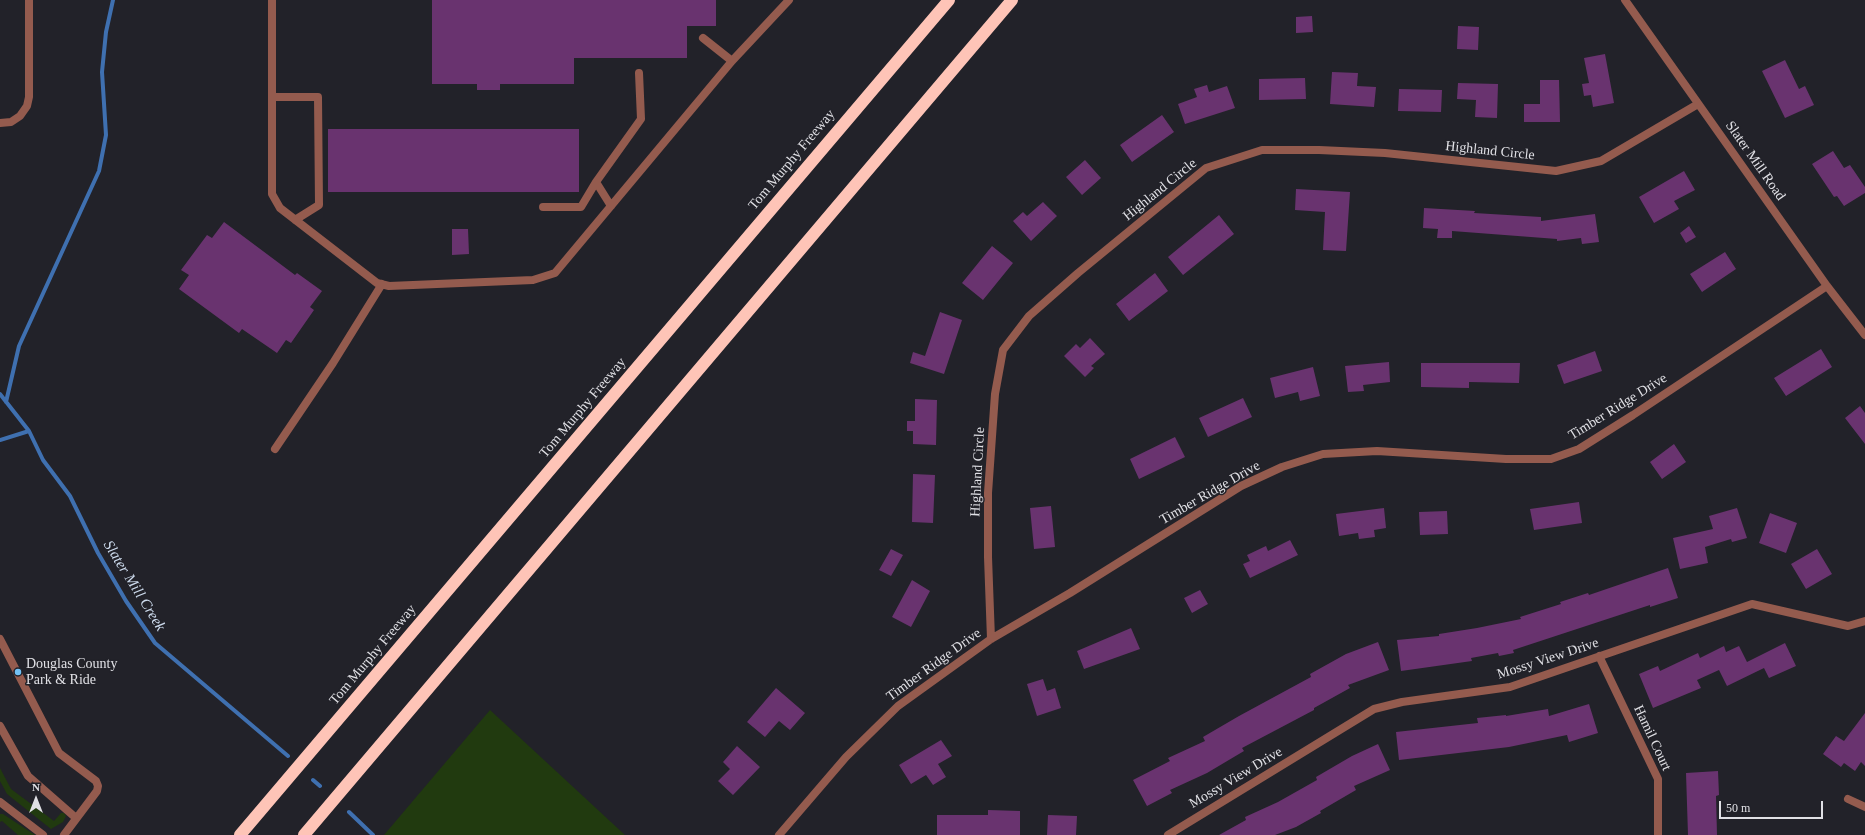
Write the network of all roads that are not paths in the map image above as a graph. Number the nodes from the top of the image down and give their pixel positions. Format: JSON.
{"nodes":[{"id":1,"x":29,"y":0,"type":"edge"},
{"id":2,"x":272,"y":0,"type":"edge"},
{"id":3,"x":789,"y":0,"type":"edge"},
{"id":4,"x":949,"y":0,"type":"edge"},
{"id":5,"x":1012,"y":0,"type":"edge"},
{"id":6,"x":1625,"y":0,"type":"edge"},
{"id":7,"x":703,"y":38,"type":"dead end"},
{"id":8,"x":732,"y":61,"type":"junction"},
{"id":9,"x":640,"y":73,"type":"dead end"},
{"id":10,"x":272,"y":97,"type":"junction"},
{"id":11,"x":1698,"y":104,"type":"junction"},
{"id":12,"x":0,"y":123,"type":"edge"},
{"id":13,"x":596,"y":182,"type":"junction"},
{"id":14,"x":611,"y":206,"type":"junction"},
{"id":15,"x":543,"y":207,"type":"dead end"},
{"id":16,"x":295,"y":220,"type":"junction"},
{"id":17,"x":382,"y":284,"type":"junction"},
{"id":18,"x":1827,"y":286,"type":"junction"},
{"id":19,"x":1865,"y":335,"type":"edge"},
{"id":20,"x":275,"y":449,"type":"dead end"},
{"id":21,"x":1865,"y":621,"type":"edge"},
{"id":22,"x":0,"y":639,"type":"edge"},
{"id":23,"x":991,"y":639,"type":"junction"},
{"id":24,"x":1599,"y":656,"type":"junction"},
{"id":25,"x":0,"y":726,"type":"edge"},
{"id":26,"x":1848,"y":799,"type":"dead end"},
{"id":27,"x":0,"y":802,"type":"edge"},
{"id":28,"x":1865,"y":807,"type":"edge"},
{"id":29,"x":76,"y":818,"type":"junction"},
{"id":30,"x":43,"y":835,"type":"edge"},
{"id":31,"x":64,"y":835,"type":"edge"},
{"id":32,"x":240,"y":835,"type":"edge"},
{"id":33,"x":304,"y":835,"type":"edge"},
{"id":34,"x":778,"y":835,"type":"edge"},
{"id":35,"x":1168,"y":835,"type":"edge"},
{"id":36,"x":1658,"y":835,"type":"edge"}],
"edges":[{"from":1,"to":12,"type":"street"},
{"from":2,"to":10,"type":"street"},
{"from":3,"to":8,"type":"street"},
{"from":4,"to":32,"type":"highway","name":"Tom Murphy Freeway"},
{"from":5,"to":33,"type":"highway"},
{"from":6,"to":11,"type":"street","name":"Slater Mill Road"},
{"from":7,"to":8,"type":"street"},
{"from":8,"to":14,"type":"street"},
{"from":9,"to":13,"type":"street"},
{"from":10,"to":16,"type":"street"},
{"from":10,"to":16,"type":"street"},
{"from":11,"to":18,"type":"street","name":"Slater Mill Road"},
{"from":11,"to":23,"type":"street","name":"Highland Circle"},
{"from":13,"to":14,"type":"street"},
{"from":13,"to":15,"type":"street"},
{"from":14,"to":17,"type":"street"},
{"from":16,"to":17,"type":"street"},
{"from":17,"to":20,"type":"street"},
{"from":18,"to":19,"type":"street","name":"Slater Mill Road"},
{"from":18,"to":23,"type":"street","name":"Timber Ridge Drive"},
{"from":21,"to":24,"type":"street","name":"Mossy View Drive"},
{"from":22,"to":29,"type":"street"},
{"from":23,"to":34,"type":"street","name":"Timber Ridge Drive"},
{"from":24,"to":35,"type":"street","name":"Mossy View Drive"},
{"from":24,"to":36,"type":"street","name":"Hamil Court"},
{"from":25,"to":29,"type":"street"},
{"from":26,"to":28,"type":"street"},
{"from":27,"to":30,"type":"street"},
{"from":29,"to":31,"type":"street"}]}
